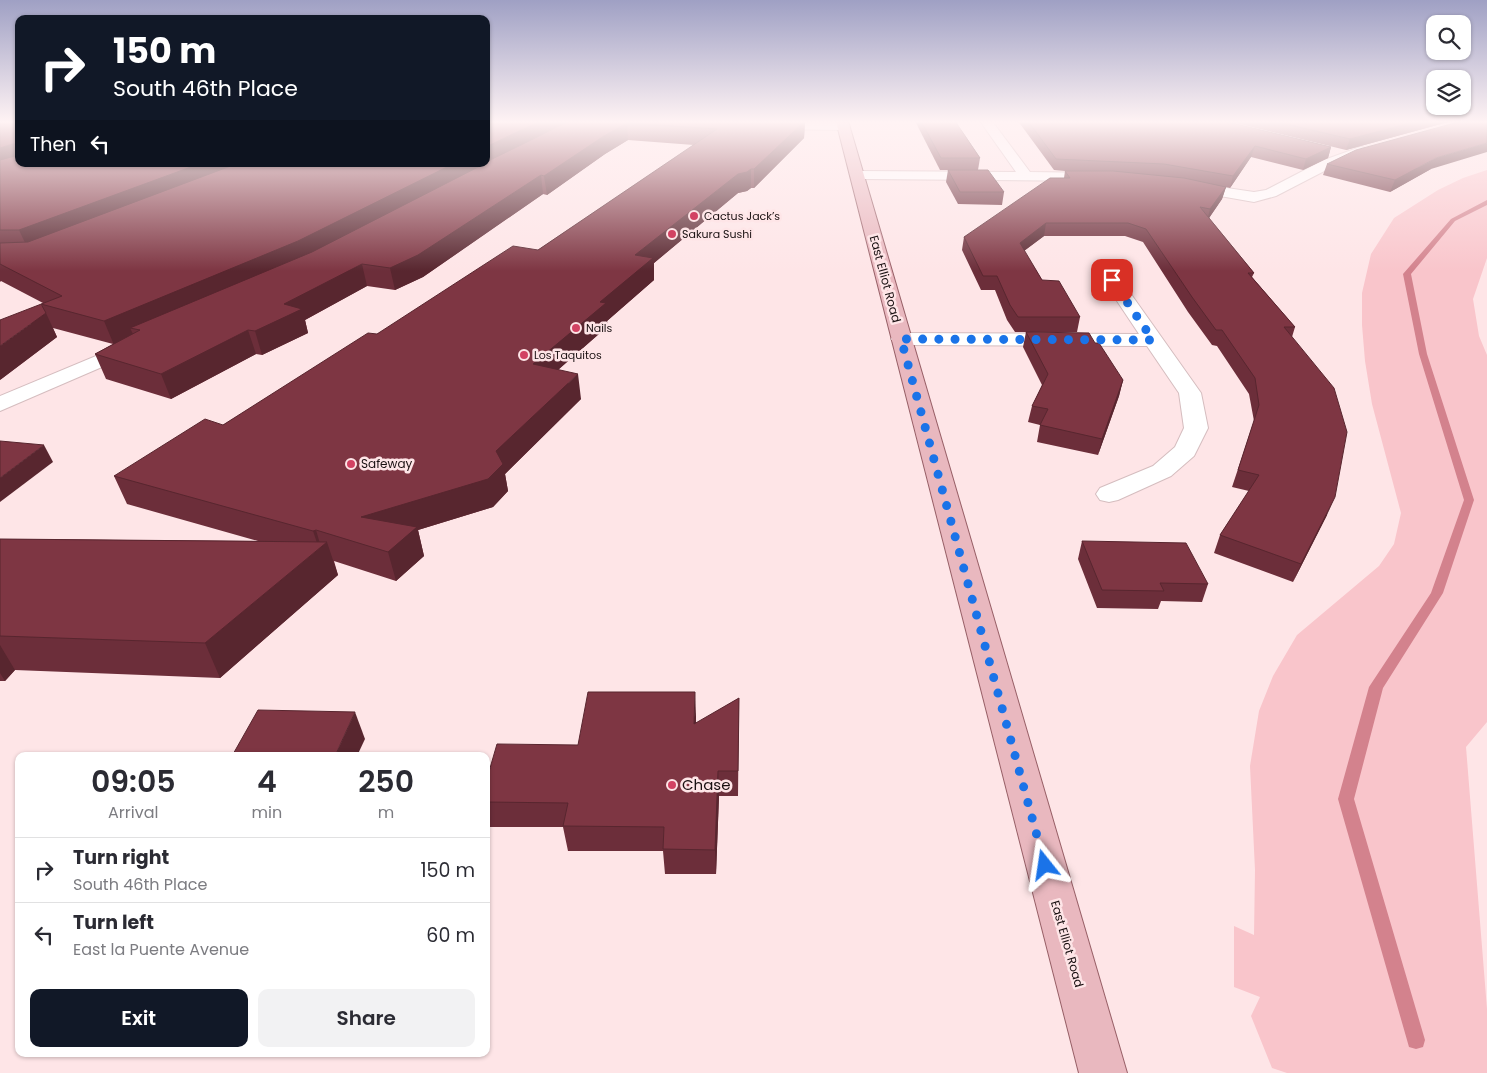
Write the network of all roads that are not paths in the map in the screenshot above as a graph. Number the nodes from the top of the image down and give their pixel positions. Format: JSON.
{"nodes":[{"id":1,"x":857,"y":171,"type":"edge"},
{"id":2,"x":1022,"y":171,"type":"edge"},
{"id":3,"x":1315,"y":171,"type":"edge"},
{"id":4,"x":858,"y":175,"type":"junction"},
{"id":5,"x":1025,"y":175,"type":"junction"},
{"id":6,"x":1121,"y":178,"type":"edge"},
{"id":7,"x":1172,"y":183,"type":"edge"},
{"id":8,"x":1120,"y":265,"type":"dead end"},
{"id":9,"x":901,"y":339,"type":"junction"},
{"id":10,"x":146,"y":340,"type":"edge"},
{"id":11,"x":1153,"y":340,"type":"junction"},
{"id":12,"x":0,"y":404,"type":"edge"},
{"id":13,"x":1109,"y":494,"type":"dead end"},
{"id":14,"x":1103,"y":1073,"type":"edge"}],
"edges":[{"from":1,"to":4,"type":"main road","name":"East Elliot Road"},
{"from":2,"to":5,"type":"street"},
{"from":3,"to":7,"type":"street"},
{"from":4,"to":5,"type":"street"},
{"from":4,"to":9,"type":"main road","name":"East Elliot Road"},
{"from":5,"to":6,"type":"street"},
{"from":8,"to":11,"type":"street"},
{"from":9,"to":11,"type":"street"},
{"from":9,"to":14,"type":"main road","name":"East Elliot Road"},
{"from":10,"to":12,"type":"street"},
{"from":11,"to":13,"type":"street"}]}
